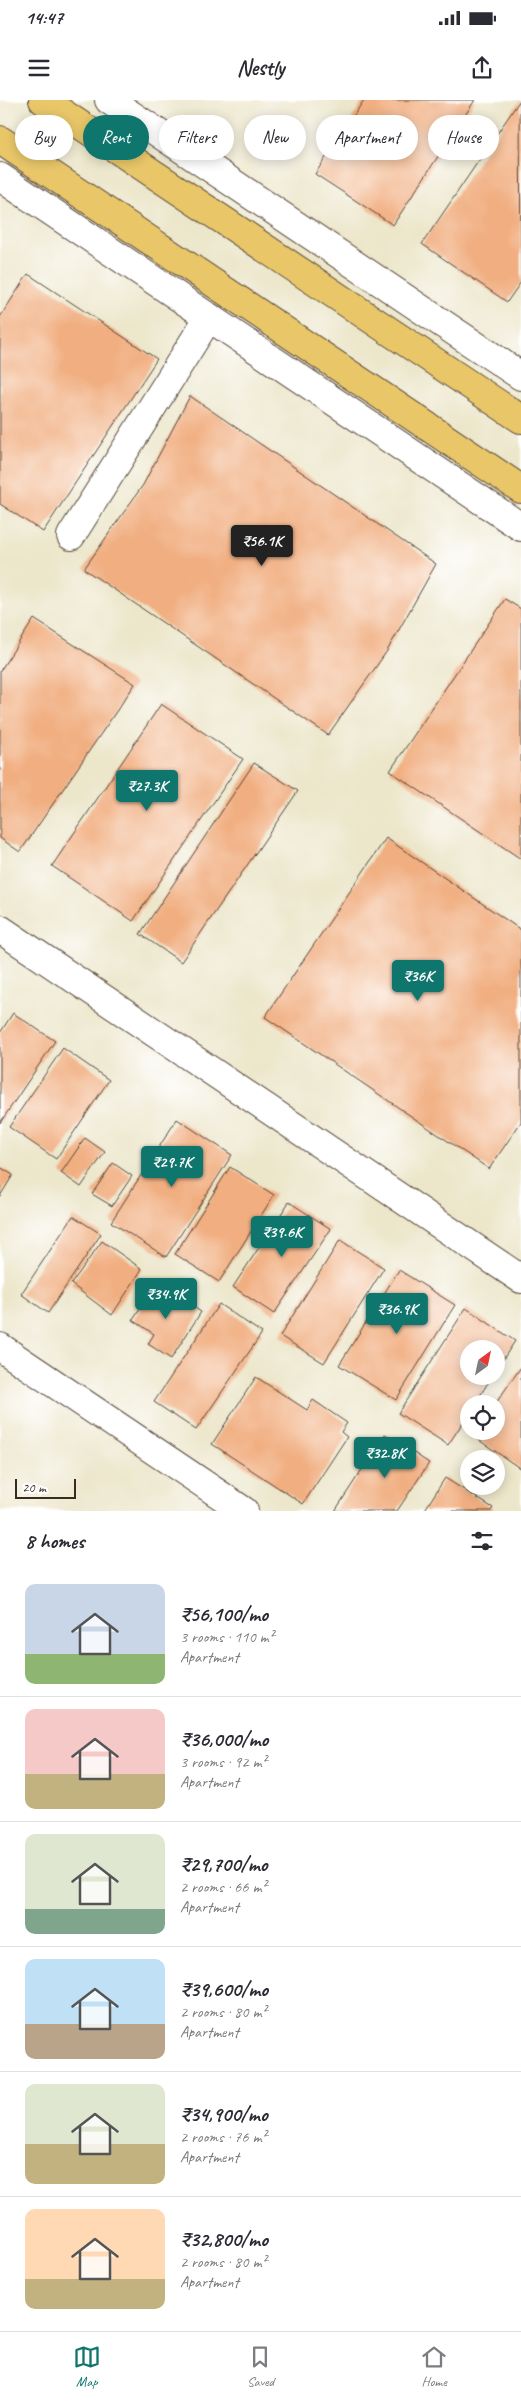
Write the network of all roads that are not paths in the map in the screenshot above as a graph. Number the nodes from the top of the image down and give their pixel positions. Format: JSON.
{"nodes":[{"id":1,"x":43,"y":100,"type":"edge"},
{"id":2,"x":109,"y":100,"type":"edge"},
{"id":3,"x":0,"y":140,"type":"edge"},
{"id":4,"x":0,"y":177,"type":"edge"},
{"id":5,"x":209,"y":318,"type":"junction"},
{"id":6,"x":521,"y":376,"type":"edge"},
{"id":7,"x":521,"y":419,"type":"edge"},
{"id":8,"x":521,"y":489,"type":"edge"},
{"id":9,"x":521,"y":527,"type":"edge"},
{"id":10,"x":71,"y":536,"type":"dead end"},
{"id":11,"x":0,"y":929,"type":"edge"},
{"id":12,"x":521,"y":1279,"type":"edge"},
{"id":13,"x":0,"y":1347,"type":"edge"},
{"id":14,"x":244,"y":1511,"type":"edge"}],
"edges":[{"from":1,"to":7,"type":"main road"},
{"from":2,"to":6,"type":"street"},
{"from":3,"to":8,"type":"main road"},
{"from":4,"to":5,"type":"street"},
{"from":5,"to":9,"type":"street"},
{"from":5,"to":10,"type":"street"},
{"from":11,"to":12,"type":"street"},
{"from":13,"to":14,"type":"street"}]}
